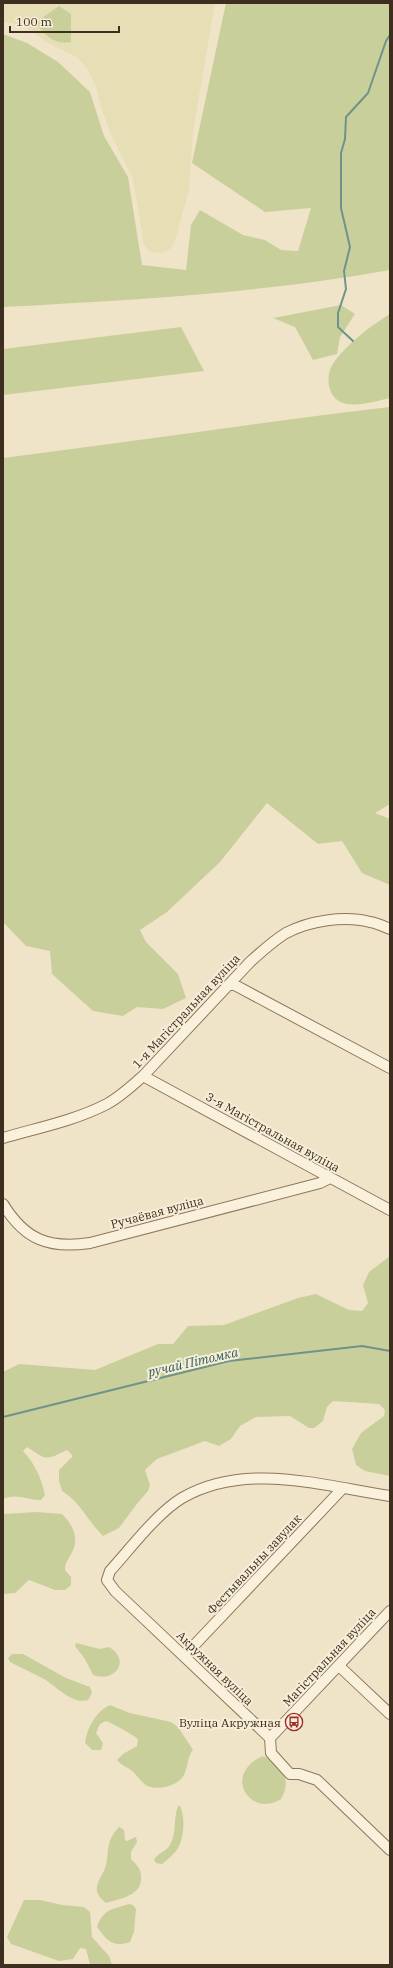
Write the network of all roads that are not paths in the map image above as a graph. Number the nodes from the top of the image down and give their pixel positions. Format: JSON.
{"nodes":[{"id":1,"x":390,"y":929,"type":"edge"},
{"id":2,"x":231,"y":983,"type":"junction"},
{"id":3,"x":390,"y":1068,"type":"edge"},
{"id":4,"x":144,"y":1076,"type":"junction"},
{"id":5,"x":3,"y":1138,"type":"edge"},
{"id":6,"x":330,"y":1178,"type":"junction"},
{"id":7,"x":3,"y":1204,"type":"edge"},
{"id":8,"x":390,"y":1210,"type":"edge"},
{"id":9,"x":342,"y":1489,"type":"junction"},
{"id":10,"x":390,"y":1496,"type":"edge"},
{"id":11,"x":390,"y":1611,"type":"edge"},
{"id":12,"x":184,"y":1656,"type":"junction"},
{"id":13,"x":339,"y":1666,"type":"junction"},
{"id":14,"x":390,"y":1714,"type":"edge"},
{"id":15,"x":270,"y":1738,"type":"junction"},
{"id":16,"x":390,"y":1850,"type":"edge"}],
"edges":[{"from":1,"to":2,"type":"street","name":"1-я Магістральная вуліца"},
{"from":2,"to":3,"type":"street"},
{"from":2,"to":4,"type":"street","name":"1-я Магістральная вуліца"},
{"from":4,"to":5,"type":"street","name":"1-я Магістральная вуліца"},
{"from":4,"to":6,"type":"street","name":"3-я Магістральная вуліца"},
{"from":6,"to":7,"type":"street","name":"Ручаёвая вуліца"},
{"from":6,"to":8,"type":"street","name":"3-я Магістральная вуліца"},
{"from":9,"to":10,"type":"street"},
{"from":9,"to":12,"type":"street","name":"Фестывальны завулак"},
{"from":9,"to":12,"type":"street","name":"Акружная вуліца"},
{"from":11,"to":13,"type":"street","name":"Магістральная вуліца"},
{"from":12,"to":15,"type":"street","name":"Акружная вуліца"},
{"from":13,"to":14,"type":"street"},
{"from":13,"to":15,"type":"street","name":"Магістральная вуліца"},
{"from":15,"to":16,"type":"street"}]}
